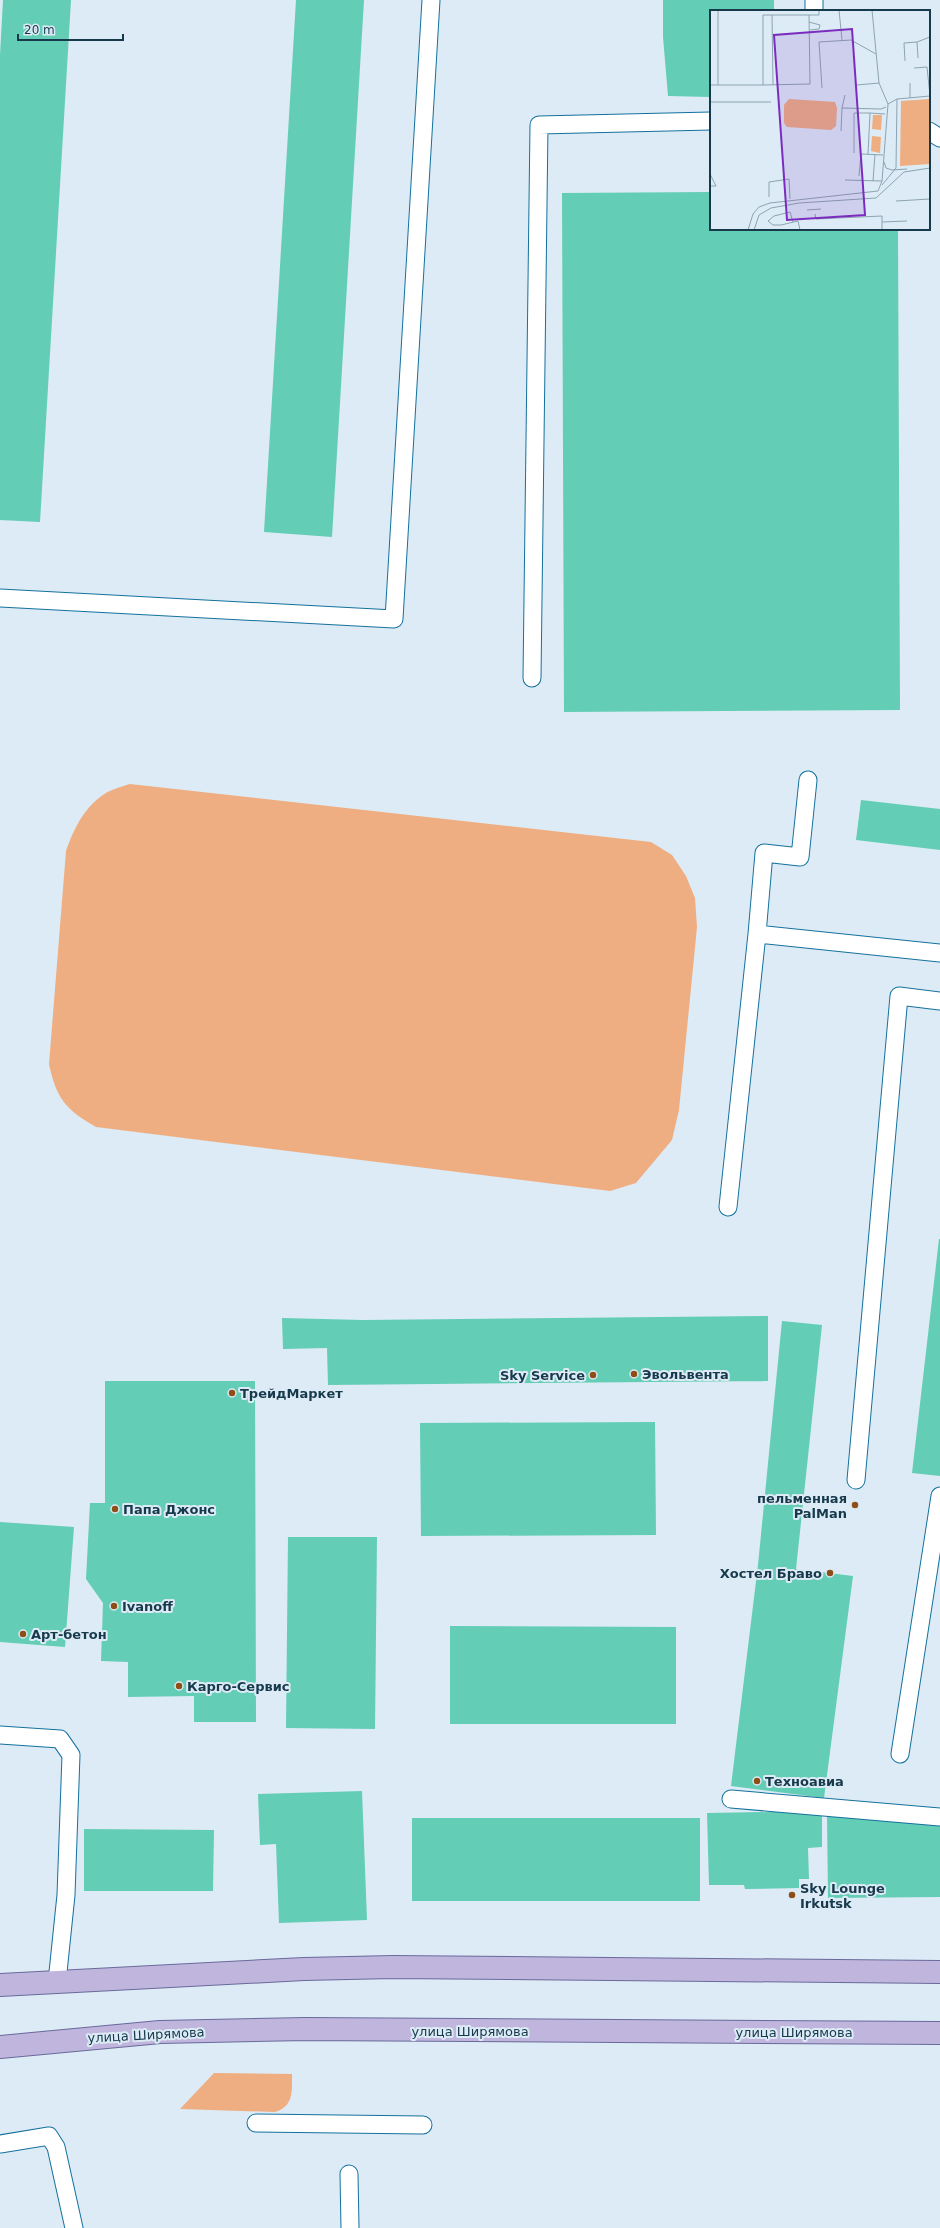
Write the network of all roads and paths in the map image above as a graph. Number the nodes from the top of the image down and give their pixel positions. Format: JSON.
{"nodes":[{"id":1,"x":431,"y":0,"type":"edge"},
{"id":2,"x":710,"y":121,"type":"edge"},
{"id":3,"x":930,"y":132,"type":"edge"},
{"id":4,"x":940,"y":138,"type":"edge"},
{"id":5,"x":0,"y":598,"type":"edge"},
{"id":6,"x":532,"y":678,"type":"dead end"},
{"id":7,"x":808,"y":780,"type":"dead end"},
{"id":8,"x":757,"y":934,"type":"junction"},
{"id":9,"x":940,"y":953,"type":"edge"},
{"id":10,"x":940,"y":1001,"type":"edge"},
{"id":11,"x":728,"y":1207,"type":"dead end"},
{"id":12,"x":856,"y":1480,"type":"dead end"},
{"id":13,"x":940,"y":1496,"type":"edge"},
{"id":14,"x":0,"y":1735,"type":"edge"},
{"id":15,"x":900,"y":1754,"type":"dead end"},
{"id":16,"x":731,"y":1799,"type":"dead end"},
{"id":17,"x":940,"y":1817,"type":"edge"},
{"id":18,"x":940,"y":1972,"type":"edge"},
{"id":19,"x":57,"y":1982,"type":"junction"},
{"id":20,"x":0,"y":1985,"type":"edge"},
{"id":21,"x":940,"y":2033,"type":"edge"},
{"id":22,"x":0,"y":2047,"type":"edge"},
{"id":23,"x":256,"y":2123,"type":"dead end"},
{"id":24,"x":423,"y":2125,"type":"dead end"},
{"id":25,"x":0,"y":2144,"type":"edge"},
{"id":26,"x":349,"y":2174,"type":"dead end"},
{"id":27,"x":74,"y":2228,"type":"edge"},
{"id":28,"x":350,"y":2228,"type":"edge"}],
"edges":[{"from":1,"to":5,"type":"lane"},
{"from":2,"to":6,"type":"lane"},
{"from":3,"to":4,"type":"lane"},
{"from":7,"to":8,"type":"lane"},
{"from":8,"to":9,"type":"lane"},
{"from":8,"to":11,"type":"lane"},
{"from":10,"to":12,"type":"lane"},
{"from":13,"to":15,"type":"lane"},
{"from":14,"to":19,"type":"lane"},
{"from":16,"to":17,"type":"lane"},
{"from":18,"to":19,"type":"main road"},
{"from":19,"to":20,"type":"main road"},
{"from":21,"to":22,"type":"main road","name":"улица Ширямова"},
{"from":23,"to":24,"type":"lane"},
{"from":25,"to":27,"type":"lane"},
{"from":26,"to":28,"type":"lane"}]}
